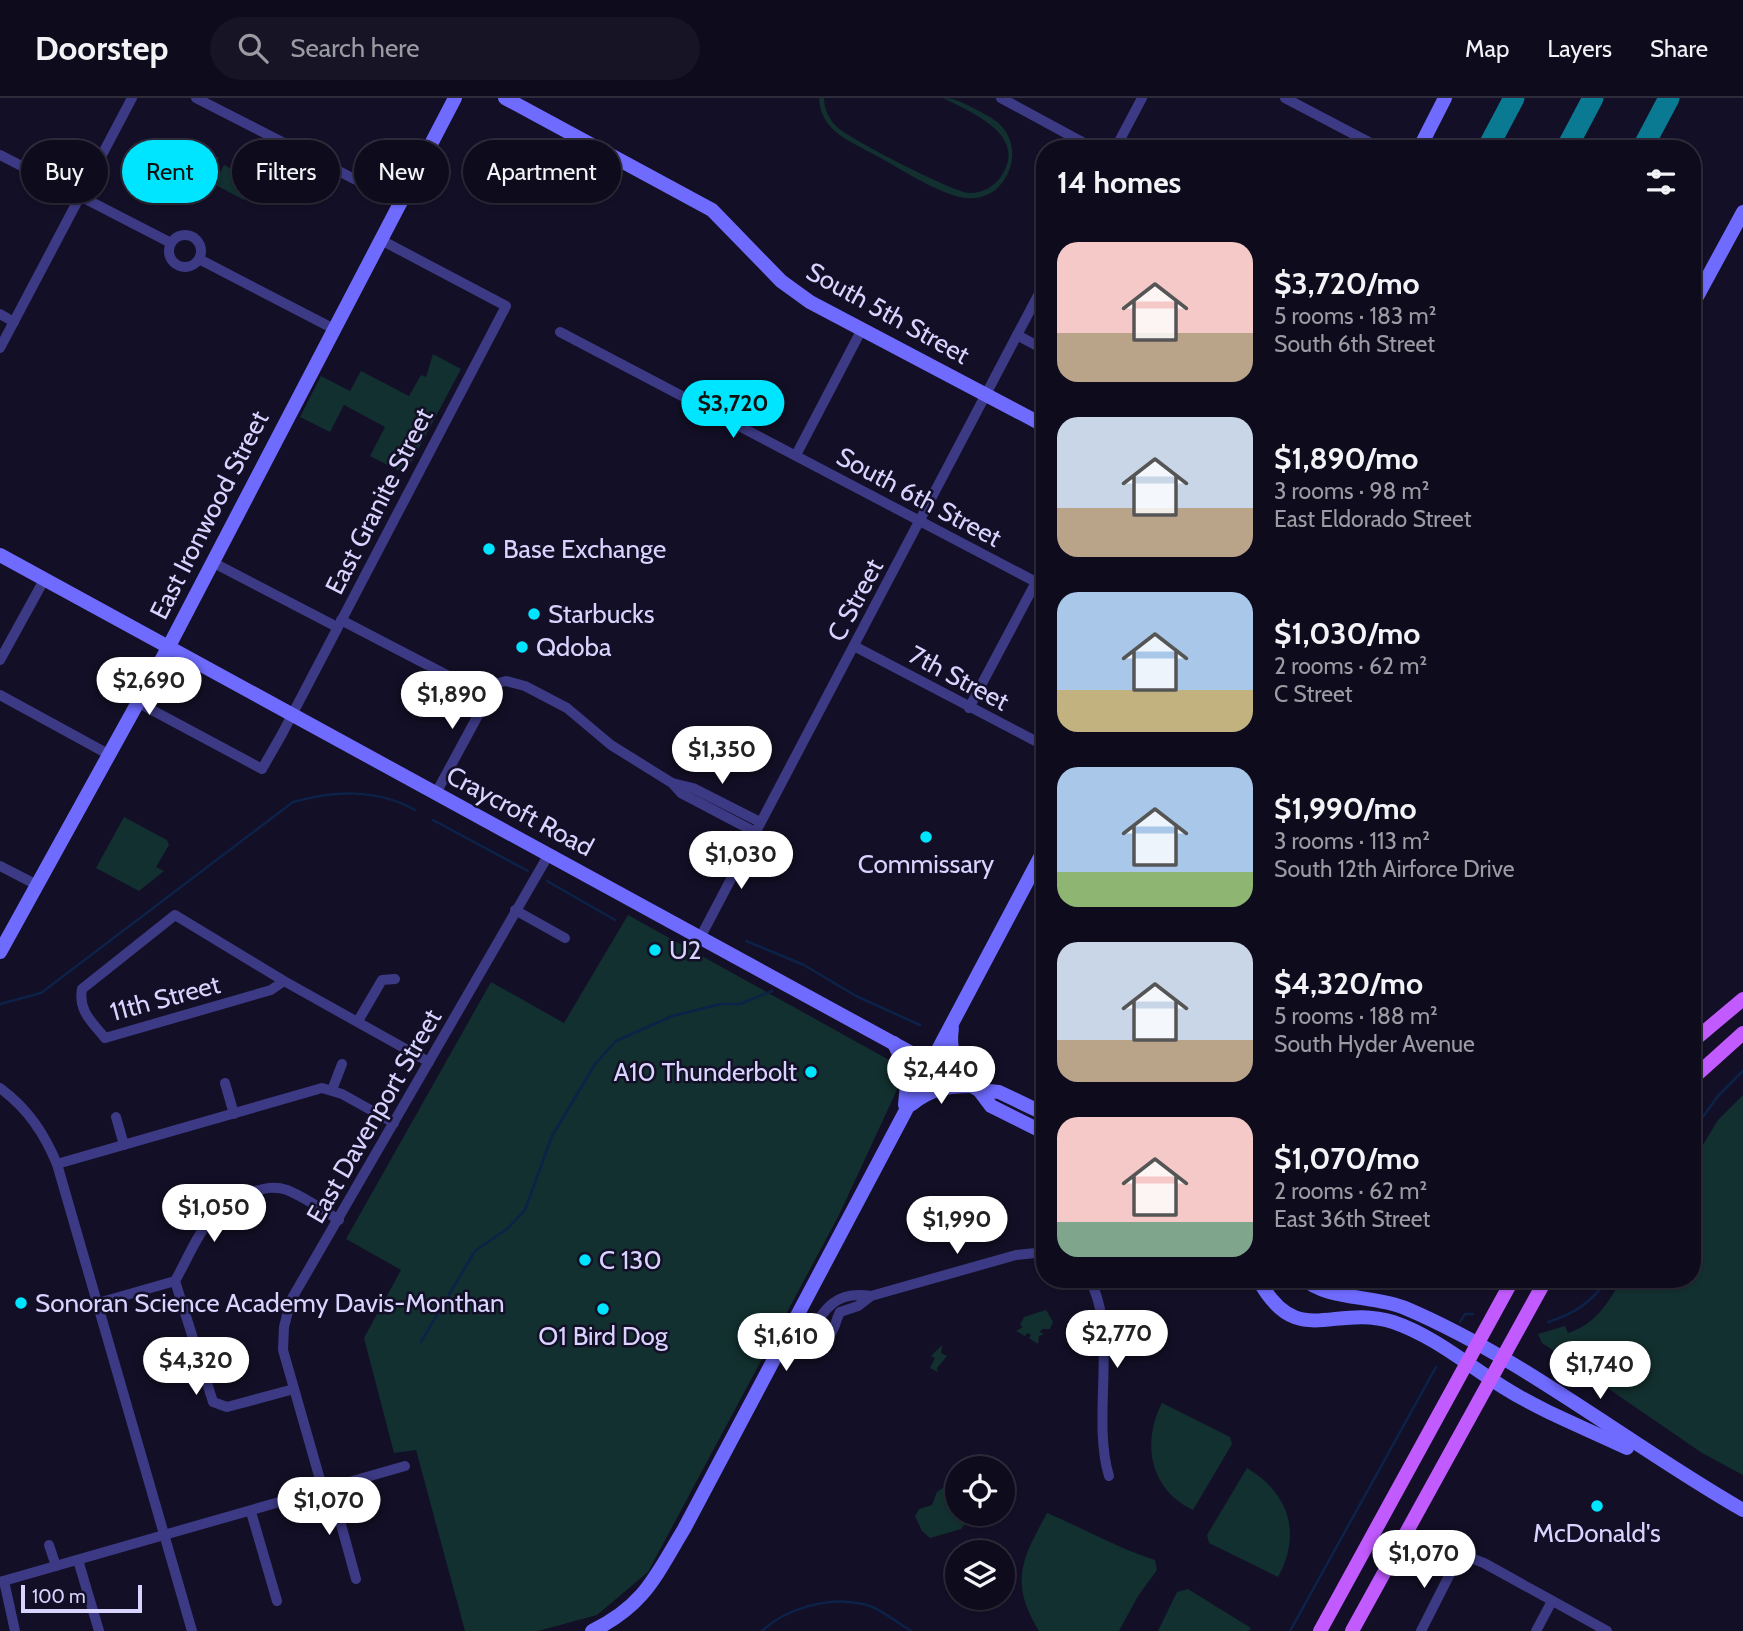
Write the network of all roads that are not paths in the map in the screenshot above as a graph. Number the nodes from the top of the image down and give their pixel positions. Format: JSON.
{"nodes":[{"id":1,"x":132,"y":98,"type":"edge"},
{"id":2,"x":196,"y":98,"type":"edge"},
{"id":3,"x":455,"y":98,"type":"edge"},
{"id":4,"x":505,"y":98,"type":"edge"},
{"id":5,"x":1000,"y":98,"type":"edge"},
{"id":6,"x":1142,"y":98,"type":"edge"},
{"id":7,"x":1445,"y":98,"type":"edge"},
{"id":8,"x":1290,"y":99,"type":"edge"},
{"id":9,"x":433,"y":140,"type":"edge"},
{"id":10,"x":1078,"y":140,"type":"edge"},
{"id":11,"x":1120,"y":140,"type":"edge"},
{"id":12,"x":1365,"y":140,"type":"edge"},
{"id":13,"x":1424,"y":140,"type":"edge"},
{"id":14,"x":108,"y":143,"type":"edge"},
{"id":15,"x":0,"y":155,"type":"edge"},
{"id":16,"x":21,"y":166,"type":"edge"},
{"id":17,"x":354,"y":179,"type":"edge"},
{"id":18,"x":76,"y":203,"type":"edge"},
{"id":19,"x":94,"y":203,"type":"edge"},
{"id":20,"x":401,"y":203,"type":"edge"},
{"id":21,"x":1743,"y":212,"type":"edge"},
{"id":22,"x":381,"y":240,"type":"junction"},
{"id":23,"x":171,"y":243,"type":"junction"},
{"id":24,"x":199,"y":259,"type":"junction"},
{"id":25,"x":1701,"y":289,"type":"edge"},
{"id":26,"x":1036,"y":299,"type":"edge"},
{"id":27,"x":0,"y":314,"type":"edge"},
{"id":28,"x":14,"y":322,"type":"junction"},
{"id":29,"x":334,"y":329,"type":"junction"},
{"id":30,"x":862,"y":329,"type":"junction"},
{"id":31,"x":560,"y":332,"type":"dead end"},
{"id":32,"x":1017,"y":335,"type":"junction"},
{"id":33,"x":1036,"y":345,"type":"edge"},
{"id":34,"x":0,"y":348,"type":"edge"},
{"id":35,"x":985,"y":395,"type":"junction"},
{"id":36,"x":1036,"y":421,"type":"edge"},
{"id":37,"x":796,"y":455,"type":"junction"},
{"id":38,"x":920,"y":522,"type":"junction"},
{"id":39,"x":0,"y":555,"type":"edge"},
{"id":40,"x":212,"y":562,"type":"junction"},
{"id":41,"x":44,"y":580,"type":"junction"},
{"id":42,"x":339,"y":624,"type":"junction"},
{"id":43,"x":854,"y":646,"type":"junction"},
{"id":44,"x":168,"y":648,"type":"junction"},
{"id":45,"x":0,"y":660,"type":"edge"},
{"id":46,"x":495,"y":684,"type":"junction"},
{"id":47,"x":0,"y":695,"type":"edge"},
{"id":48,"x":137,"y":702,"type":"junction"},
{"id":49,"x":969,"y":708,"type":"junction"},
{"id":50,"x":291,"y":716,"type":"junction"},
{"id":51,"x":1036,"y":742,"type":"edge"},
{"id":52,"x":108,"y":754,"type":"junction"},
{"id":53,"x":436,"y":793,"type":"junction"},
{"id":54,"x":757,"y":827,"type":"junction"},
{"id":55,"x":549,"y":854,"type":"junction"},
{"id":56,"x":1036,"y":865,"type":"edge"},
{"id":57,"x":0,"y":866,"type":"edge"},
{"id":58,"x":37,"y":885,"type":"junction"},
{"id":59,"x":515,"y":910,"type":"junction"},
{"id":60,"x":701,"y":936,"type":"junction"},
{"id":61,"x":565,"y":938,"type":"dead end"},
{"id":62,"x":0,"y":952,"type":"edge"},
{"id":63,"x":395,"y":979,"type":"dead end"},
{"id":64,"x":284,"y":981,"type":"junction"},
{"id":65,"x":1743,"y":999,"type":"edge"},
{"id":66,"x":953,"y":1020,"type":"junction"},
{"id":67,"x":358,"y":1021,"type":"junction"},
{"id":68,"x":1743,"y":1033,"type":"edge"},
{"id":69,"x":1701,"y":1034,"type":"edge"},
{"id":70,"x":894,"y":1043,"type":"junction"},
{"id":71,"x":429,"y":1062,"type":"junction"},
{"id":72,"x":930,"y":1063,"type":"junction"},
{"id":73,"x":342,"y":1064,"type":"dead end"},
{"id":74,"x":1701,"y":1071,"type":"edge"},
{"id":75,"x":225,"y":1083,"type":"dead end"},
{"id":76,"x":0,"y":1088,"type":"edge"},
{"id":77,"x":976,"y":1088,"type":"junction"},
{"id":78,"x":332,"y":1090,"type":"junction"},
{"id":79,"x":1036,"y":1110,"type":"edge"},
{"id":80,"x":905,"y":1111,"type":"junction"},
{"id":81,"x":233,"y":1114,"type":"junction"},
{"id":82,"x":116,"y":1117,"type":"dead end"},
{"id":83,"x":394,"y":1123,"type":"junction"},
{"id":84,"x":1036,"y":1129,"type":"edge"},
{"id":85,"x":124,"y":1145,"type":"junction"},
{"id":86,"x":57,"y":1164,"type":"junction"},
{"id":87,"x":339,"y":1220,"type":"junction"},
{"id":88,"x":1036,"y":1253,"type":"edge"},
{"id":89,"x":175,"y":1281,"type":"junction"},
{"id":90,"x":1093,"y":1288,"type":"edge"},
{"id":91,"x":1263,"y":1288,"type":"edge"},
{"id":92,"x":1319,"y":1288,"type":"edge"},
{"id":93,"x":1508,"y":1288,"type":"edge"},
{"id":94,"x":1541,"y":1288,"type":"edge"},
{"id":95,"x":871,"y":1296,"type":"junction"},
{"id":96,"x":1366,"y":1297,"type":"junction"},
{"id":97,"x":98,"y":1303,"type":"junction"},
{"id":98,"x":1319,"y":1320,"type":"junction"},
{"id":99,"x":1478,"y":1345,"type":"junction"},
{"id":100,"x":780,"y":1346,"type":"junction"},
{"id":101,"x":800,"y":1350,"type":"junction"},
{"id":102,"x":1502,"y":1359,"type":"junction"},
{"id":103,"x":1467,"y":1364,"type":"junction"},
{"id":104,"x":1491,"y":1379,"type":"junction"},
{"id":105,"x":294,"y":1389,"type":"junction"},
{"id":106,"x":405,"y":1466,"type":"dead end"},
{"id":107,"x":1678,"y":1473,"type":"junction"},
{"id":108,"x":1109,"y":1476,"type":"dead end"},
{"id":109,"x":327,"y":1489,"type":"junction"},
{"id":110,"x":1743,"y":1510,"type":"edge"},
{"id":111,"x":251,"y":1512,"type":"junction"},
{"id":112,"x":165,"y":1536,"type":"junction"},
{"id":113,"x":49,"y":1545,"type":"dead end"},
{"id":114,"x":78,"y":1560,"type":"junction"},
{"id":115,"x":56,"y":1566,"type":"junction"},
{"id":116,"x":356,"y":1579,"type":"dead end"},
{"id":117,"x":2,"y":1582,"type":"edge"},
{"id":118,"x":277,"y":1601,"type":"dead end"},
{"id":119,"x":1552,"y":1601,"type":"junction"},
{"id":120,"x":15,"y":1631,"type":"edge"},
{"id":121,"x":99,"y":1631,"type":"edge"},
{"id":122,"x":192,"y":1631,"type":"edge"},
{"id":123,"x":592,"y":1631,"type":"edge"},
{"id":124,"x":1321,"y":1631,"type":"edge"},
{"id":125,"x":1352,"y":1631,"type":"edge"},
{"id":126,"x":1421,"y":1631,"type":"edge"},
{"id":127,"x":1536,"y":1631,"type":"edge"},
{"id":128,"x":1607,"y":1631,"type":"edge"}],
"edges":[{"from":1,"to":14,"type":"street"},
{"from":2,"to":17,"type":"street"},
{"from":3,"to":9,"type":"street","name":"East Ironwood Street"},
{"from":4,"to":30,"type":"street","name":"South 5th Street"},
{"from":5,"to":10,"type":"street"},
{"from":6,"to":11,"type":"street"},
{"from":7,"to":13,"type":"street"},
{"from":8,"to":12,"type":"street"},
{"from":15,"to":16,"type":"street"},
{"from":18,"to":28,"type":"street"},
{"from":19,"to":23,"type":"street"},
{"from":20,"to":22,"type":"street","name":"East Ironwood Street"},
{"from":21,"to":25,"type":"street"},
{"from":22,"to":29,"type":"street","name":"East Ironwood Street"},
{"from":22,"to":42,"type":"street","name":"East Granite Street"},
{"from":23,"to":24,"type":"street"},
{"from":23,"to":24,"type":"street"},
{"from":24,"to":29,"type":"street"},
{"from":26,"to":32,"type":"street","name":"C Street"},
{"from":27,"to":28,"type":"street"},
{"from":28,"to":34,"type":"street"},
{"from":29,"to":40,"type":"street","name":"East Ironwood Street"},
{"from":30,"to":35,"type":"street","name":"South 5th Street"},
{"from":30,"to":37,"type":"street"},
{"from":31,"to":37,"type":"street","name":"South 6th Street"},
{"from":32,"to":33,"type":"street"},
{"from":32,"to":35,"type":"street","name":"C Street"},
{"from":35,"to":36,"type":"street","name":"South 5th Street"},
{"from":35,"to":38,"type":"street","name":"C Street"},
{"from":37,"to":38,"type":"street","name":"South 6th Street"},
{"from":38,"to":43,"type":"street","name":"C Street"},
{"from":38,"to":49,"type":"street","name":"South 6th Street"},
{"from":39,"to":41,"type":"street","name":"Craycroft Road"},
{"from":40,"to":42,"type":"street"},
{"from":40,"to":44,"type":"street","name":"East Ironwood Street"},
{"from":41,"to":44,"type":"street","name":"Craycroft Road"},
{"from":41,"to":45,"type":"street"},
{"from":42,"to":46,"type":"street"},
{"from":42,"to":50,"type":"street","name":"East Granite Street"},
{"from":43,"to":49,"type":"street","name":"7th Street"},
{"from":43,"to":54,"type":"street","name":"C Street"},
{"from":44,"to":48,"type":"street","name":"East Ironwood Street"},
{"from":44,"to":50,"type":"street","name":"Craycroft Road"},
{"from":46,"to":53,"type":"street"},
{"from":46,"to":54,"type":"street"},
{"from":47,"to":52,"type":"street"},
{"from":48,"to":50,"type":"street","name":"East Granite Street"},
{"from":48,"to":52,"type":"street","name":"East Ironwood Street"},
{"from":49,"to":51,"type":"street","name":"7th Street"},
{"from":50,"to":53,"type":"street","name":"Craycroft Road"},
{"from":52,"to":58,"type":"street","name":"East Ironwood Street"},
{"from":53,"to":55,"type":"street","name":"Craycroft Road"},
{"from":54,"to":60,"type":"street","name":"C Street"},
{"from":55,"to":59,"type":"street","name":"East Davenport Street"},
{"from":55,"to":60,"type":"street","name":"Craycroft Road"},
{"from":56,"to":66,"type":"street"},
{"from":57,"to":58,"type":"street"},
{"from":58,"to":62,"type":"street","name":"East Ironwood Street"},
{"from":59,"to":61,"type":"street"},
{"from":59,"to":71,"type":"street","name":"East Davenport Street"},
{"from":60,"to":70,"type":"street","name":"Craycroft Road"},
{"from":63,"to":67,"type":"street"},
{"from":64,"to":64,"type":"street","name":"11th Street"},
{"from":64,"to":67,"type":"street","name":"11th Street"},
{"from":65,"to":69,"type":"main road"},
{"from":66,"to":72,"type":"street"},
{"from":66,"to":77,"type":"street"},
{"from":67,"to":71,"type":"street","name":"11th Street"},
{"from":68,"to":74,"type":"main road"},
{"from":70,"to":72,"type":"street","name":"Craycroft Road"},
{"from":70,"to":80,"type":"street"},
{"from":71,"to":83,"type":"street","name":"East Davenport Street"},
{"from":72,"to":77,"type":"street","name":"Craycroft Road"},
{"from":72,"to":80,"type":"street"},
{"from":73,"to":78,"type":"street"},
{"from":75,"to":81,"type":"street"},
{"from":76,"to":86,"type":"street"},
{"from":77,"to":79,"type":"street"},
{"from":77,"to":80,"type":"street"},
{"from":77,"to":84,"type":"street"},
{"from":78,"to":81,"type":"street"},
{"from":78,"to":83,"type":"street"},
{"from":80,"to":100,"type":"street"},
{"from":81,"to":85,"type":"street"},
{"from":82,"to":85,"type":"street"},
{"from":83,"to":87,"type":"street","name":"East Davenport Street"},
{"from":85,"to":86,"type":"street"},
{"from":86,"to":97,"type":"street"},
{"from":87,"to":89,"type":"street"},
{"from":87,"to":105,"type":"street","name":"East Davenport Street"},
{"from":88,"to":95,"type":"street"},
{"from":89,"to":97,"type":"street"},
{"from":89,"to":105,"type":"street"},
{"from":90,"to":108,"type":"street"},
{"from":91,"to":98,"type":"street"},
{"from":92,"to":96,"type":"street"},
{"from":93,"to":99,"type":"main road"},
{"from":94,"to":102,"type":"main road"},
{"from":95,"to":101,"type":"street"},
{"from":95,"to":101,"type":"street"},
{"from":96,"to":98,"type":"street"},
{"from":96,"to":99,"type":"street"},
{"from":97,"to":112,"type":"street"},
{"from":98,"to":103,"type":"street"},
{"from":99,"to":102,"type":"street"},
{"from":99,"to":103,"type":"main road"},
{"from":100,"to":101,"type":"street"},
{"from":100,"to":123,"type":"street"},
{"from":102,"to":104,"type":"main road"},
{"from":102,"to":107,"type":"street"},
{"from":103,"to":104,"type":"street"},
{"from":103,"to":124,"type":"main road"},
{"from":104,"to":107,"type":"street"},
{"from":104,"to":125,"type":"main road"},
{"from":105,"to":109,"type":"street","name":"East Davenport Street"},
{"from":106,"to":109,"type":"street"},
{"from":107,"to":110,"type":"street"},
{"from":109,"to":111,"type":"street"},
{"from":109,"to":116,"type":"street","name":"East Davenport Street"},
{"from":111,"to":112,"type":"street"},
{"from":111,"to":118,"type":"street"},
{"from":112,"to":114,"type":"street"},
{"from":112,"to":122,"type":"street"},
{"from":113,"to":115,"type":"street"},
{"from":114,"to":115,"type":"street"},
{"from":114,"to":121,"type":"street"},
{"from":115,"to":117,"type":"street"},
{"from":117,"to":120,"type":"street"},
{"from":119,"to":126,"type":"street"},
{"from":119,"to":127,"type":"street"},
{"from":119,"to":128,"type":"street"}]}
